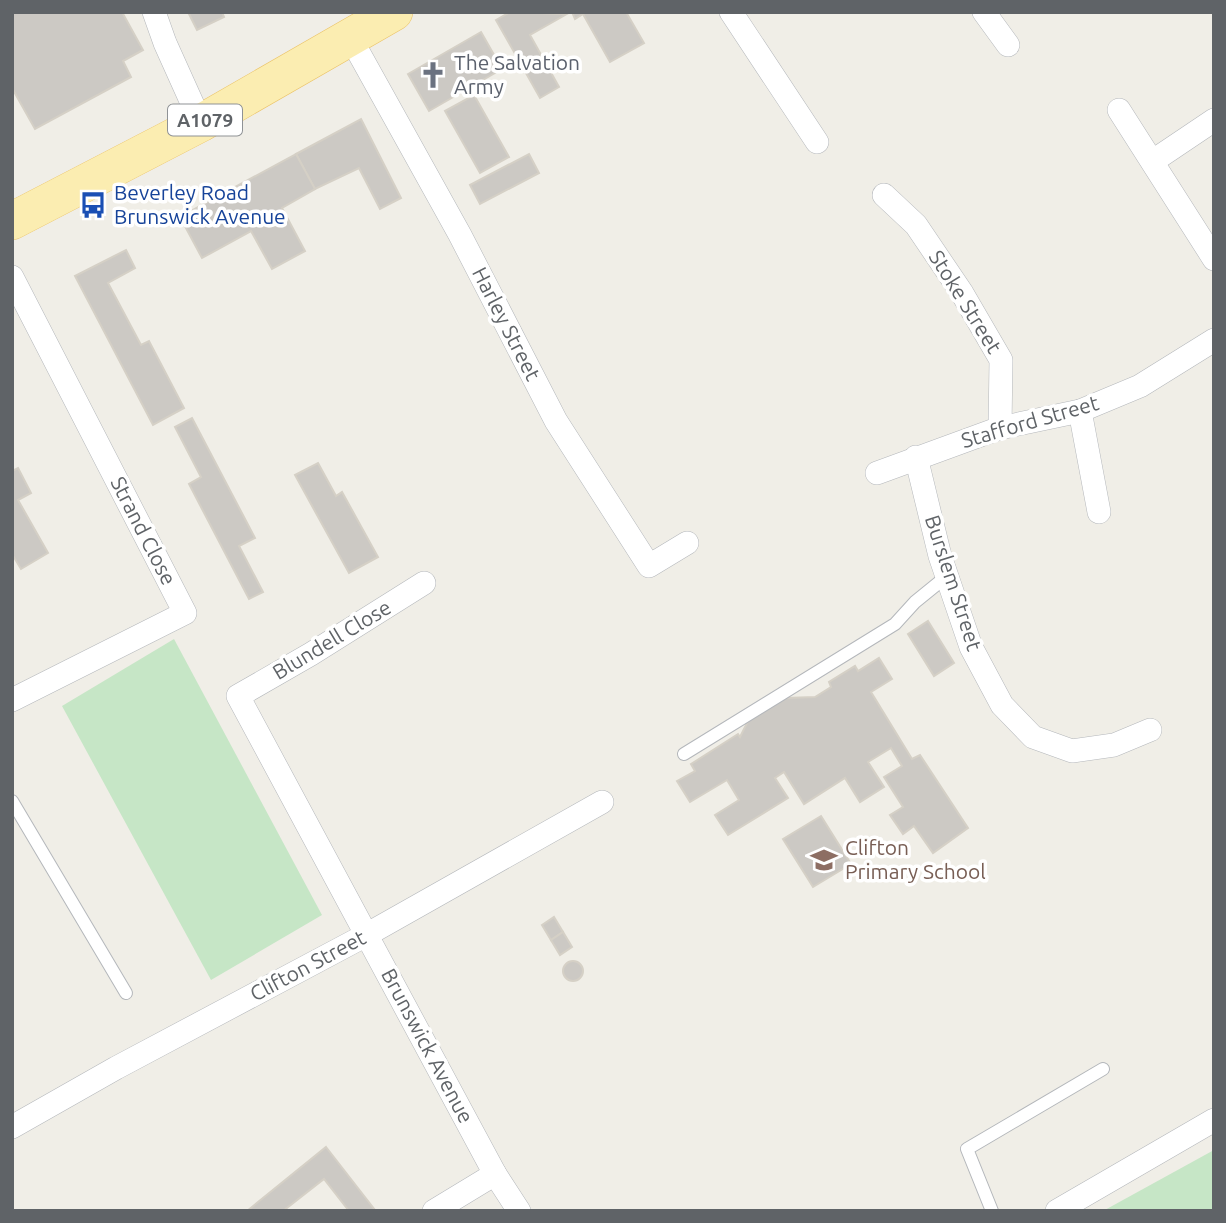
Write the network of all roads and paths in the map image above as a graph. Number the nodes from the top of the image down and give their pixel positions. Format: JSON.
{"nodes":[{"id":1,"x":154,"y":12,"type":"edge"},
{"id":2,"x":394,"y":12,"type":"edge"},
{"id":3,"x":731,"y":12,"type":"edge"},
{"id":4,"x":984,"y":12,"type":"edge"},
{"id":5,"x":350,"y":37,"type":"junction"},
{"id":6,"x":1008,"y":45,"type":"dead end"},
{"id":7,"x":1118,"y":110,"type":"dead end"},
{"id":8,"x":1214,"y":120,"type":"edge"},
{"id":9,"x":201,"y":123,"type":"junction"},
{"id":10,"x":817,"y":142,"type":"dead end"},
{"id":11,"x":1153,"y":161,"type":"junction"},
{"id":12,"x":884,"y":195,"type":"dead end"},
{"id":13,"x":12,"y":221,"type":"edge"},
{"id":14,"x":1214,"y":259,"type":"edge"},
{"id":15,"x":12,"y":277,"type":"edge"},
{"id":16,"x":1214,"y":340,"type":"edge"},
{"id":17,"x":1080,"y":411,"type":"junction"},
{"id":18,"x":1000,"y":428,"type":"junction"},
{"id":19,"x":916,"y":457,"type":"junction"},
{"id":20,"x":877,"y":473,"type":"dead end"},
{"id":21,"x":1099,"y":512,"type":"dead end"},
{"id":22,"x":687,"y":543,"type":"dead end"},
{"id":23,"x":947,"y":576,"type":"junction"},
{"id":24,"x":424,"y":583,"type":"dead end"},
{"id":25,"x":239,"y":696,"type":"joint"},
{"id":26,"x":12,"y":700,"type":"edge"},
{"id":27,"x":1150,"y":730,"type":"dead end"},
{"id":28,"x":684,"y":754,"type":"dead end"},
{"id":29,"x":12,"y":801,"type":"edge"},
{"id":30,"x":602,"y":802,"type":"dead end"},
{"id":31,"x":368,"y":934,"type":"junction"},
{"id":32,"x":126,"y":993,"type":"dead end"},
{"id":33,"x":1103,"y":1069,"type":"dead end"},
{"id":34,"x":1214,"y":1120,"type":"edge"},
{"id":35,"x":12,"y":1127,"type":"edge"},
{"id":36,"x":495,"y":1174,"type":"junction"},
{"id":37,"x":434,"y":1211,"type":"edge"},
{"id":38,"x":519,"y":1211,"type":"edge"},
{"id":39,"x":992,"y":1211,"type":"edge"},
{"id":40,"x":1057,"y":1211,"type":"edge"}],
"edges":[{"from":1,"to":9,"type":"street"},
{"from":2,"to":5,"type":"main road","number":"A1079"},
{"from":3,"to":10,"type":"street"},
{"from":4,"to":6,"type":"street"},
{"from":5,"to":9,"type":"main road","number":"A1079"},
{"from":5,"to":22,"type":"street","name":"Harley Street"},
{"from":7,"to":11,"type":"street"},
{"from":8,"to":11,"type":"street"},
{"from":9,"to":13,"type":"main road","number":"A1079"},
{"from":11,"to":14,"type":"street"},
{"from":12,"to":18,"type":"street","name":"Stoke Street"},
{"from":15,"to":26,"type":"street","name":"Strand Close"},
{"from":16,"to":17,"type":"street","name":"Stafford Street"},
{"from":17,"to":18,"type":"street","name":"Stafford Street"},
{"from":17,"to":21,"type":"street"},
{"from":18,"to":19,"type":"street","name":"Stafford Street"},
{"from":19,"to":20,"type":"street","name":"Stafford Street"},
{"from":19,"to":23,"type":"street","name":"Burslem Street"},
{"from":23,"to":27,"type":"street","name":"Burslem Street"},
{"from":23,"to":28,"type":"lane"},
{"from":24,"to":25,"type":"street","name":"Blundell Close"},
{"from":25,"to":31,"type":"street","name":"Brunswick Avenue"},
{"from":29,"to":32,"type":"lane"},
{"from":30,"to":31,"type":"street","name":"Clifton Street"},
{"from":31,"to":35,"type":"street","name":"Clifton Street"},
{"from":31,"to":36,"type":"street","name":"Brunswick Avenue"},
{"from":33,"to":39,"type":"lane"},
{"from":34,"to":40,"type":"street"},
{"from":36,"to":37,"type":"street"},
{"from":36,"to":38,"type":"street","name":"Brunswick Avenue"}]}
